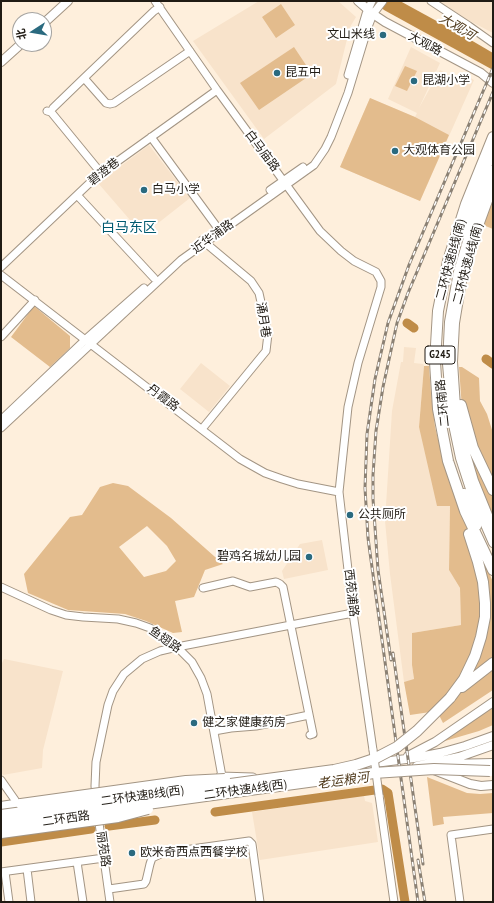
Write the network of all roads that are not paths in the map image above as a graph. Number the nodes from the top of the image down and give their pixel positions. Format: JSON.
{"nodes":[{"id":1,"x":61,"y":1,"type":"edge"},
{"id":2,"x":68,"y":1,"type":"edge"},
{"id":3,"x":155,"y":1,"type":"edge"},
{"id":4,"x":358,"y":1,"type":"edge"},
{"id":5,"x":372,"y":1,"type":"edge"},
{"id":6,"x":431,"y":1,"type":"edge"},
{"id":7,"x":381,"y":4,"type":"edge"},
{"id":8,"x":160,"y":7,"type":"junction"},
{"id":9,"x":49,"y":12,"type":"edge"},
{"id":10,"x":371,"y":12,"type":"junction"},
{"id":11,"x":52,"y":16,"type":"edge"},
{"id":12,"x":493,"y":43,"type":"edge"},
{"id":13,"x":12,"y":46,"type":"edge"},
{"id":14,"x":190,"y":51,"type":"junction"},
{"id":15,"x":12,"y":52,"type":"edge"},
{"id":16,"x":1,"y":56,"type":"edge"},
{"id":17,"x":1,"y":62,"type":"edge"},
{"id":18,"x":84,"y":78,"type":"junction"},
{"id":19,"x":493,"y":83,"type":"edge"},
{"id":20,"x":217,"y":90,"type":"junction"},
{"id":21,"x":151,"y":137,"type":"junction"},
{"id":22,"x":493,"y":137,"type":"edge"},
{"id":23,"x":493,"y":151,"type":"edge"},
{"id":24,"x":493,"y":170,"type":"edge"},
{"id":25,"x":101,"y":173,"type":"junction"},
{"id":26,"x":285,"y":182,"type":"junction"},
{"id":27,"x":493,"y":184,"type":"edge"},
{"id":28,"x":77,"y":195,"type":"junction"},
{"id":29,"x":217,"y":228,"type":"junction"},
{"id":30,"x":202,"y":241,"type":"junction"},
{"id":31,"x":1,"y":267,"type":"edge"},
{"id":32,"x":1,"y":275,"type":"edge"},
{"id":33,"x":154,"y":278,"type":"junction"},
{"id":34,"x":381,"y":287,"type":"joint"},
{"id":35,"x":35,"y":300,"type":"junction"},
{"id":36,"x":455,"y":314,"type":"junction"},
{"id":37,"x":1,"y":338,"type":"edge"},
{"id":38,"x":88,"y":341,"type":"junction"},
{"id":39,"x":1,"y":420,"type":"edge"},
{"id":40,"x":1,"y":428,"type":"edge"},
{"id":41,"x":202,"y":429,"type":"junction"},
{"id":42,"x":444,"y":448,"type":"junction"},
{"id":43,"x":493,"y":490,"type":"edge"},
{"id":44,"x":339,"y":492,"type":"junction"},
{"id":45,"x":493,"y":530,"type":"edge"},
{"id":46,"x":493,"y":543,"type":"edge"},
{"id":47,"x":493,"y":559,"type":"edge"},
{"id":48,"x":493,"y":570,"type":"edge"},
{"id":49,"x":1,"y":587,"type":"edge"},
{"id":50,"x":204,"y":588,"type":"dead end"},
{"id":51,"x":353,"y":613,"type":"junction"},
{"id":52,"x":292,"y":625,"type":"junction"},
{"id":53,"x":177,"y":647,"type":"junction"},
{"id":54,"x":493,"y":663,"type":"edge"},
{"id":55,"x":450,"y":698,"type":"junction"},
{"id":56,"x":493,"y":702,"type":"edge"},
{"id":57,"x":310,"y":715,"type":"junction"},
{"id":58,"x":214,"y":731,"type":"junction"},
{"id":59,"x":310,"y":735,"type":"dead end"},
{"id":60,"x":493,"y":736,"type":"edge"},
{"id":61,"x":493,"y":745,"type":"edge"},
{"id":62,"x":388,"y":761,"type":"junction"},
{"id":63,"x":415,"y":767,"type":"junction"},
{"id":64,"x":492,"y":769,"type":"edge"},
{"id":65,"x":222,"y":778,"type":"junction"},
{"id":66,"x":269,"y":778,"type":"junction"},
{"id":67,"x":1,"y":780,"type":"edge"},
{"id":68,"x":493,"y":785,"type":"edge"},
{"id":69,"x":95,"y":794,"type":"junction"},
{"id":70,"x":222,"y":796,"type":"junction"},
{"id":71,"x":1,"y":802,"type":"edge"},
{"id":72,"x":18,"y":802,"type":"junction"},
{"id":73,"x":1,"y":807,"type":"edge"},
{"id":74,"x":1,"y":811,"type":"edge"},
{"id":75,"x":1,"y":815,"type":"edge"},
{"id":76,"x":98,"y":815,"type":"junction"},
{"id":77,"x":1,"y":824,"type":"edge"},
{"id":78,"x":1,"y":828,"type":"edge"},
{"id":79,"x":493,"y":829,"type":"edge"},
{"id":80,"x":1,"y":833,"type":"edge"},
{"id":81,"x":104,"y":858,"type":"junction"},
{"id":82,"x":78,"y":862,"type":"junction"},
{"id":83,"x":27,"y":869,"type":"junction"},
{"id":84,"x":3,"y":872,"type":"edge"},
{"id":85,"x":109,"y":890,"type":"junction"},
{"id":86,"x":9,"y":902,"type":"edge"},
{"id":87,"x":31,"y":902,"type":"edge"},
{"id":88,"x":83,"y":902,"type":"edge"},
{"id":89,"x":110,"y":902,"type":"edge"},
{"id":90,"x":260,"y":902,"type":"edge"},
{"id":91,"x":394,"y":902,"type":"edge"},
{"id":92,"x":460,"y":902,"type":"edge"}],
"edges":[{"from":1,"to":9,"type":"main road"},
{"from":2,"to":11,"type":"main road"},
{"from":3,"to":8,"type":"street","name":"白马庙路"},
{"from":4,"to":10,"type":"main road","name":"大观路"},
{"from":5,"to":10,"type":"street"},
{"from":6,"to":12,"type":"street"},
{"from":7,"to":10,"type":"street"},
{"from":8,"to":14,"type":"street","name":"白马庙路"},
{"from":8,"to":18,"type":"street"},
{"from":10,"to":19,"type":"main road","name":"大观路"},
{"from":10,"to":26,"type":"street","name":"近华浦路"},
{"from":13,"to":16,"type":"main road"},
{"from":14,"to":18,"type":"street"},
{"from":14,"to":20,"type":"street","name":"白马庙路"},
{"from":15,"to":17,"type":"main road"},
{"from":18,"to":25,"type":"street"},
{"from":20,"to":21,"type":"street","name":"碧澄巷"},
{"from":20,"to":26,"type":"street","name":"白马庙路"},
{"from":21,"to":25,"type":"street","name":"碧澄巷"},
{"from":21,"to":29,"type":"street"},
{"from":22,"to":42,"type":"highway","name":"二环快速B线(南)"},
{"from":23,"to":47,"type":"main road","name":"二环南路","number":"G245"},
{"from":24,"to":46,"type":"main road","name":"二环南路","number":"G245"},
{"from":25,"to":28,"type":"street","name":"碧澄巷"},
{"from":26,"to":29,"type":"street","name":"近华浦路"},
{"from":26,"to":30,"type":"street","name":"近华浦路"},
{"from":26,"to":34,"type":"street","name":"白马庙路"},
{"from":27,"to":36,"type":"highway","name":"二环快速A线(南)"},
{"from":28,"to":31,"type":"street","name":"碧澄巷"},
{"from":28,"to":33,"type":"street"},
{"from":29,"to":30,"type":"street","name":"近华浦路"},
{"from":30,"to":33,"type":"street","name":"近华浦路"},
{"from":30,"to":38,"type":"street","name":"近华浦路"},
{"from":30,"to":41,"type":"street","name":"涌月巷"},
{"from":32,"to":35,"type":"street","name":"丹霞路"},
{"from":33,"to":38,"type":"street","name":"近华浦路"},
{"from":34,"to":44,"type":"street","name":"西苑浦路"},
{"from":35,"to":37,"type":"street"},
{"from":35,"to":38,"type":"street","name":"丹霞路"},
{"from":36,"to":43,"type":"highway"},
{"from":36,"to":45,"type":"highway","name":"二环快速A线(南)"},
{"from":38,"to":39,"type":"street","name":"近华浦路"},
{"from":38,"to":40,"type":"street","name":"近华浦路"},
{"from":38,"to":41,"type":"street","name":"丹霞路"},
{"from":41,"to":44,"type":"street","name":"丹霞路"},
{"from":42,"to":48,"type":"highway","name":"二环快速B线(南)"},
{"from":42,"to":55,"type":"highway"},
{"from":44,"to":51,"type":"street","name":"西苑浦路"},
{"from":49,"to":53,"type":"street","name":"鱼翅路"},
{"from":50,"to":52,"type":"street"},
{"from":51,"to":52,"type":"street","name":"丽苑路"},
{"from":51,"to":91,"type":"street","name":"西苑浦路","bridge":true},
{"from":52,"to":53,"type":"street","name":"丽苑路"},
{"from":52,"to":57,"type":"street"},
{"from":53,"to":58,"type":"street","name":"鱼翅路"},
{"from":53,"to":69,"type":"street","name":"丽苑路"},
{"from":54,"to":55,"type":"highway"},
{"from":55,"to":66,"type":"highway","name":"二环快速B线(西)","bridge":true},
{"from":56,"to":62,"type":"main road"},
{"from":57,"to":58,"type":"street"},
{"from":57,"to":59,"type":"street"},
{"from":58,"to":65,"type":"street","name":"鱼翅路"},
{"from":60,"to":62,"type":"main road"},
{"from":61,"to":63,"type":"main road"},
{"from":62,"to":65,"type":"main road","name":"二环西路"},
{"from":63,"to":64,"type":"main road"},
{"from":63,"to":68,"type":"main road"},
{"from":63,"to":70,"type":"main road","name":"二环西路"},
{"from":64,"to":70,"type":"highway","name":"二环快速A线(西)","bridge":true},
{"from":65,"to":69,"type":"main road","name":"二环西路"},
{"from":65,"to":70,"type":"street","name":"鱼翅路"},
{"from":66,"to":72,"type":"highway","bridge":true},
{"from":66,"to":75,"type":"highway","name":"二环快速B线(西)","bridge":true},
{"from":67,"to":72,"type":"street"},
{"from":69,"to":72,"type":"street"},
{"from":69,"to":74,"type":"main road","name":"二环西路"},
{"from":69,"to":76,"type":"street","name":"丽苑路"},
{"from":70,"to":76,"type":"main road","name":"二环西路"},
{"from":70,"to":77,"type":"highway","name":"二环快速A线(西)","bridge":true},
{"from":70,"to":80,"type":"highway","bridge":true},
{"from":71,"to":72,"type":"street"},
{"from":72,"to":73,"type":"highway"},
{"from":76,"to":78,"type":"main road","name":"二环西路"},
{"from":76,"to":81,"type":"street","name":"丽苑路"},
{"from":79,"to":92,"type":"street"},
{"from":81,"to":82,"type":"street"},
{"from":81,"to":85,"type":"street","name":"丽苑路"},
{"from":82,"to":83,"type":"street"},
{"from":82,"to":88,"type":"street"},
{"from":83,"to":84,"type":"street"},
{"from":83,"to":87,"type":"street"},
{"from":84,"to":86,"type":"street"},
{"from":85,"to":89,"type":"street","name":"丽苑路"},
{"from":85,"to":90,"type":"street"}]}
